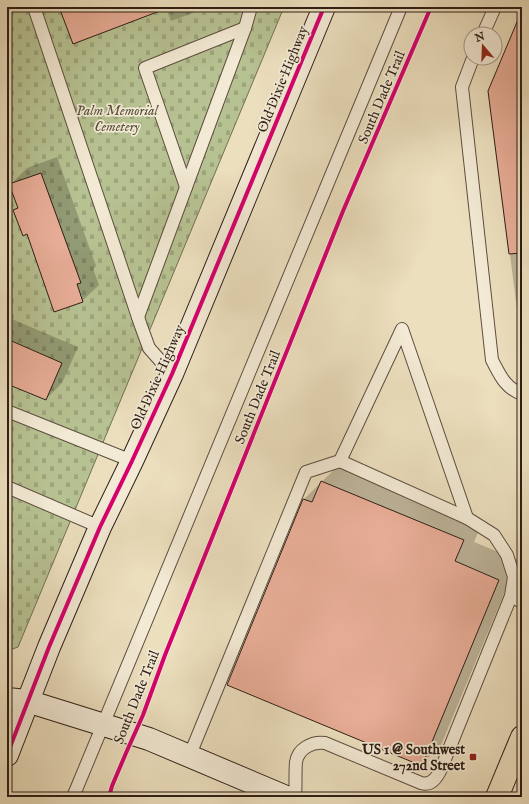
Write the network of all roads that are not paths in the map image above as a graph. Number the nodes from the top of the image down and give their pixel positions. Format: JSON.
{"nodes":[{"id":1,"x":34,"y":7,"type":"edge"},
{"id":2,"x":251,"y":7,"type":"edge"},
{"id":3,"x":324,"y":7,"type":"edge"},
{"id":4,"x":401,"y":7,"type":"edge"},
{"id":5,"x":495,"y":7,"type":"edge"},
{"id":6,"x":487,"y":26,"type":"edge"},
{"id":7,"x":245,"y":28,"type":"junction"},
{"id":8,"x":471,"y":66,"type":"edge"},
{"id":9,"x":186,"y":187,"type":"junction"},
{"id":10,"x":138,"y":317,"type":"junction"},
{"id":11,"x":172,"y":374,"type":"junction"},
{"id":12,"x":522,"y":394,"type":"edge"},
{"id":13,"x":7,"y":410,"type":"edge"},
{"id":14,"x":132,"y":461,"type":"junction"},
{"id":15,"x":340,"y":461,"type":"junction"},
{"id":16,"x":7,"y":487,"type":"edge"},
{"id":17,"x":467,"y":518,"type":"junction"},
{"id":18,"x":100,"y":527,"type":"junction"},
{"id":19,"x":511,"y":596,"type":"junction"},
{"id":20,"x":522,"y":602,"type":"edge"},
{"id":21,"x":17,"y":700,"type":"edge"},
{"id":22,"x":103,"y":725,"type":"junction"},
{"id":23,"x":522,"y":737,"type":"edge"},
{"id":24,"x":7,"y":755,"type":"edge"},
{"id":25,"x":189,"y":757,"type":"junction"},
{"id":26,"x":73,"y":797,"type":"edge"},
{"id":27,"x":286,"y":797,"type":"edge"},
{"id":28,"x":295,"y":797,"type":"edge"},
{"id":29,"x":497,"y":797,"type":"edge"}],
"edges":[{"from":1,"to":10,"type":"lane"},
{"from":2,"to":7,"type":"lane"},
{"from":3,"to":11,"type":"street","name":"Old Dixie Highway"},
{"from":4,"to":22,"type":"lane"},
{"from":5,"to":6,"type":"lane"},
{"from":7,"to":9,"type":"lane"},
{"from":7,"to":9,"type":"lane"},
{"from":8,"to":12,"type":"lane"},
{"from":9,"to":10,"type":"lane"},
{"from":10,"to":11,"type":"lane"},
{"from":11,"to":14,"type":"street","name":"Old Dixie Highway"},
{"from":13,"to":14,"type":"lane"},
{"from":14,"to":18,"type":"street","name":"Old Dixie Highway"},
{"from":15,"to":17,"type":"lane"},
{"from":15,"to":17,"type":"lane"},
{"from":15,"to":25,"type":"lane"},
{"from":16,"to":18,"type":"lane"},
{"from":17,"to":19,"type":"lane"},
{"from":18,"to":21,"type":"street","name":"Old Dixie Highway"},
{"from":19,"to":20,"type":"lane"},
{"from":19,"to":28,"type":"lane"},
{"from":21,"to":22,"type":"street"},
{"from":21,"to":24,"type":"street","name":"Old Dixie Highway"},
{"from":22,"to":25,"type":"street"},
{"from":22,"to":26,"type":"lane"},
{"from":23,"to":29,"type":"highway"},
{"from":25,"to":27,"type":"street"}]}
